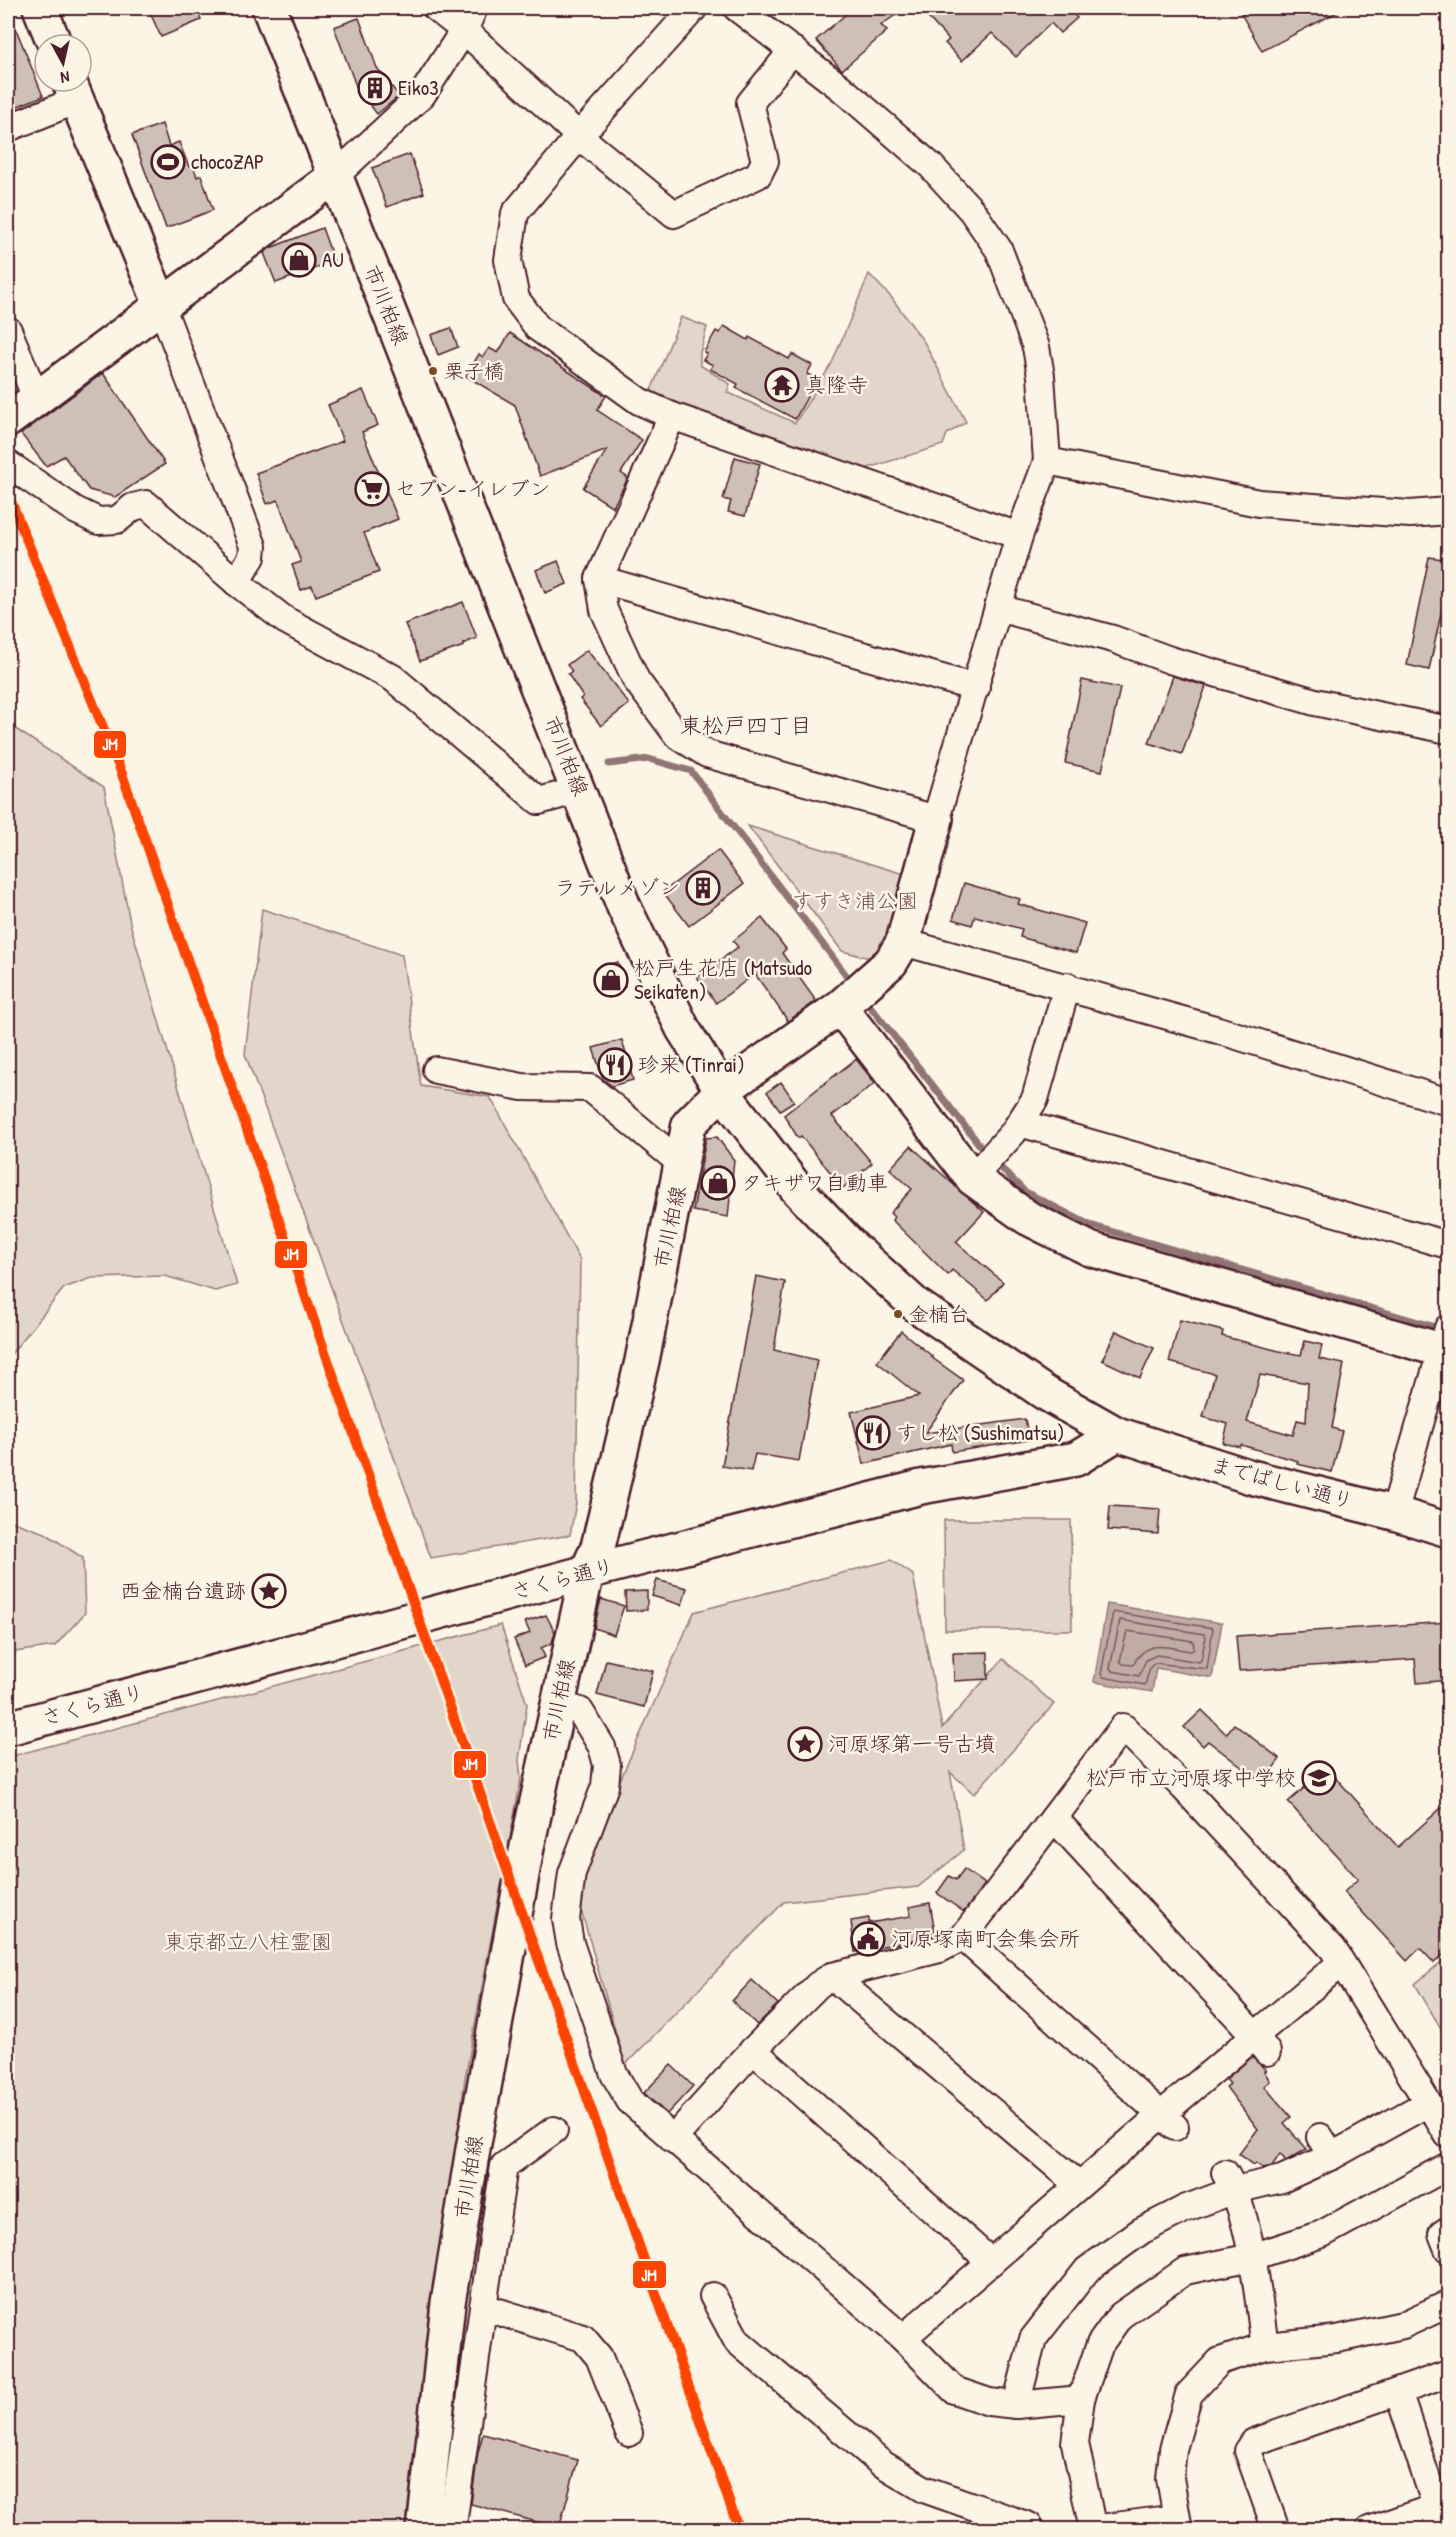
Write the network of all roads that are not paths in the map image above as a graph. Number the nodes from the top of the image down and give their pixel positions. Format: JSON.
{"nodes":[{"id":1,"x":40,"y":8,"type":"edge"},
{"id":2,"x":269,"y":8,"type":"edge"},
{"id":3,"x":436,"y":8,"type":"edge"},
{"id":4,"x":694,"y":8,"type":"edge"},
{"id":5,"x":737,"y":8,"type":"edge"},
{"id":6,"x":469,"y":19,"type":"edge"},
{"id":7,"x":50,"y":33,"type":"edge"},
{"id":8,"x":793,"y":50,"type":"junction"},
{"id":9,"x":69,"y":93,"type":"edge"},
{"id":10,"x":74,"y":93,"type":"edge"},
{"id":11,"x":8,"y":128,"type":"edge"},
{"id":12,"x":579,"y":136,"type":"junction"},
{"id":13,"x":334,"y":177,"type":"junction"},
{"id":14,"x":161,"y":305,"type":"junction"},
{"id":15,"x":8,"y":330,"type":"edge"},
{"id":16,"x":36,"y":398,"type":"junction"},
{"id":17,"x":672,"y":416,"type":"junction"},
{"id":18,"x":8,"y":420,"type":"edge"},
{"id":19,"x":1047,"y":461,"type":"junction"},
{"id":20,"x":8,"y":464,"type":"edge"},
{"id":21,"x":1449,"y":511,"type":"edge"},
{"id":22,"x":1019,"y":536,"type":"junction"},
{"id":23,"x":599,"y":579,"type":"junction"},
{"id":24,"x":236,"y":582,"type":"junction"},
{"id":25,"x":999,"y":608,"type":"junction"},
{"id":26,"x":976,"y":688,"type":"junction"},
{"id":27,"x":1449,"y":730,"type":"edge"},
{"id":28,"x":579,"y":790,"type":"junction"},
{"id":29,"x":936,"y":819,"type":"junction"},
{"id":30,"x":903,"y":942,"type":"junction"},
{"id":31,"x":1067,"y":986,"type":"junction"},
{"id":32,"x":851,"y":997,"type":"junction"},
{"id":33,"x":436,"y":1070,"type":"dead end"},
{"id":34,"x":722,"y":1091,"type":"junction"},
{"id":35,"x":1449,"y":1102,"type":"edge"},
{"id":36,"x":1020,"y":1123,"type":"junction"},
{"id":37,"x":984,"y":1164,"type":"junction"},
{"id":38,"x":682,"y":1166,"type":"junction"},
{"id":39,"x":1449,"y":1245,"type":"edge"},
{"id":40,"x":1446,"y":1342,"type":"edge"},
{"id":41,"x":1117,"y":1434,"type":"junction"},
{"id":42,"x":1394,"y":1513,"type":"junction"},
{"id":43,"x":1449,"y":1530,"type":"edge"},
{"id":44,"x":587,"y":1572,"type":"junction"},
{"id":45,"x":558,"y":1704,"type":"junction"},
{"id":46,"x":8,"y":1728,"type":"edge"},
{"id":47,"x":1054,"y":1818,"type":"junction"},
{"id":48,"x":963,"y":1937,"type":"junction"},
{"id":49,"x":1341,"y":1963,"type":"junction"},
{"id":50,"x":832,"y":1976,"type":"junction"},
{"id":51,"x":1261,"y":2044,"type":"junction"},
{"id":52,"x":753,"y":2050,"type":"junction"},
{"id":53,"x":1428,"y":2103,"type":"junction"},
{"id":54,"x":1168,"y":2121,"type":"junction"},
{"id":55,"x":554,"y":2130,"type":"dead end"},
{"id":56,"x":1449,"y":2135,"type":"edge"},
{"id":57,"x":673,"y":2139,"type":"junction"},
{"id":58,"x":1449,"y":2166,"type":"edge"},
{"id":59,"x":1230,"y":2181,"type":"junction"},
{"id":60,"x":1079,"y":2185,"type":"junction"},
{"id":61,"x":1449,"y":2230,"type":"edge"},
{"id":62,"x":1449,"y":2249,"type":"edge"},
{"id":63,"x":1252,"y":2257,"type":"junction"},
{"id":64,"x":991,"y":2262,"type":"junction"},
{"id":65,"x":713,"y":2296,"type":"dead end"},
{"id":66,"x":1449,"y":2304,"type":"edge"},
{"id":67,"x":483,"y":2307,"type":"junction"},
{"id":68,"x":903,"y":2338,"type":"junction"},
{"id":69,"x":1265,"y":2346,"type":"junction"},
{"id":70,"x":1449,"y":2374,"type":"edge"},
{"id":71,"x":1398,"y":2392,"type":"junction"},
{"id":72,"x":1081,"y":2399,"type":"junction"},
{"id":73,"x":1016,"y":2405,"type":"junction"},
{"id":74,"x":628,"y":2433,"type":"dead end"},
{"id":75,"x":1443,"y":2513,"type":"edge"},
{"id":76,"x":1178,"y":2524,"type":"edge"},
{"id":77,"x":448,"y":2528,"type":"edge"},
{"id":78,"x":1034,"y":2528,"type":"edge"},
{"id":79,"x":1093,"y":2529,"type":"edge"},
{"id":80,"x":1276,"y":2529,"type":"edge"},
{"id":81,"x":1369,"y":2529,"type":"edge"}],
"edges":[{"from":1,"to":7,"type":"street"},
{"from":2,"to":13,"type":"street","name":"市川柏線"},
{"from":3,"to":6,"type":"street"},
{"from":4,"to":12,"type":"street"},
{"from":5,"to":8,"type":"street"},
{"from":6,"to":12,"type":"street"},
{"from":6,"to":13,"type":"street"},
{"from":8,"to":12,"type":"street"},
{"from":8,"to":19,"type":"street"},
{"from":9,"to":11,"type":"street"},
{"from":10,"to":14,"type":"street"},
{"from":12,"to":17,"type":"street"},
{"from":13,"to":14,"type":"street"},
{"from":13,"to":28,"type":"street","name":"市川柏線"},
{"from":14,"to":16,"type":"street"},
{"from":14,"to":24,"type":"street"},
{"from":15,"to":16,"type":"street"},
{"from":16,"to":18,"type":"street"},
{"from":17,"to":22,"type":"street"},
{"from":17,"to":23,"type":"street"},
{"from":19,"to":21,"type":"street"},
{"from":19,"to":22,"type":"street"},
{"from":20,"to":24,"type":"street"},
{"from":22,"to":25,"type":"street"},
{"from":23,"to":26,"type":"street"},
{"from":23,"to":29,"type":"street"},
{"from":24,"to":28,"type":"street"},
{"from":25,"to":26,"type":"street"},
{"from":25,"to":27,"type":"street"},
{"from":26,"to":29,"type":"street"},
{"from":28,"to":34,"type":"street","name":"市川柏線"},
{"from":29,"to":30,"type":"street"},
{"from":30,"to":31,"type":"street"},
{"from":30,"to":32,"type":"street"},
{"from":31,"to":35,"type":"street"},
{"from":31,"to":36,"type":"street"},
{"from":32,"to":34,"type":"street"},
{"from":32,"to":37,"type":"street"},
{"from":33,"to":38,"type":"street"},
{"from":34,"to":38,"type":"street","name":"市川柏線"},
{"from":34,"to":41,"type":"street","name":"までばしい通り"},
{"from":36,"to":37,"type":"street"},
{"from":36,"to":39,"type":"street"},
{"from":37,"to":40,"type":"street"},
{"from":38,"to":44,"type":"street","name":"市川柏線"},
{"from":40,"to":42,"type":"street"},
{"from":41,"to":42,"type":"street","name":"までばしい通り"},
{"from":41,"to":44,"type":"street","name":"さくら通り"},
{"from":42,"to":43,"type":"street","name":"までばしい通り"},
{"from":44,"to":45,"type":"street","name":"市川柏線"},
{"from":44,"to":46,"type":"street","name":"さくら通り"},
{"from":45,"to":57,"type":"street"},
{"from":45,"to":77,"type":"street","name":"市川柏線"},
{"from":47,"to":48,"type":"street"},
{"from":47,"to":49,"type":"street"},
{"from":47,"to":51,"type":"street"},
{"from":48,"to":50,"type":"street"},
{"from":48,"to":54,"type":"street"},
{"from":49,"to":51,"type":"street"},
{"from":49,"to":53,"type":"street"},
{"from":50,"to":52,"type":"street"},
{"from":50,"to":60,"type":"street"},
{"from":51,"to":54,"type":"street"},
{"from":52,"to":57,"type":"street"},
{"from":52,"to":64,"type":"street"},
{"from":53,"to":56,"type":"street"},
{"from":53,"to":59,"type":"street"},
{"from":54,"to":60,"type":"street"},
{"from":55,"to":67,"type":"street"},
{"from":57,"to":68,"type":"street"},
{"from":58,"to":63,"type":"street"},
{"from":59,"to":63,"type":"street"},
{"from":59,"to":73,"type":"street"},
{"from":60,"to":64,"type":"street"},
{"from":61,"to":62,"type":"street"},
{"from":63,"to":69,"type":"street"},
{"from":63,"to":72,"type":"street"},
{"from":64,"to":68,"type":"street"},
{"from":65,"to":78,"type":"street"},
{"from":66,"to":69,"type":"street"},
{"from":67,"to":74,"type":"street"},
{"from":67,"to":77,"type":"street"},
{"from":68,"to":73,"type":"street"},
{"from":69,"to":76,"type":"street"},
{"from":70,"to":71,"type":"street"},
{"from":71,"to":75,"type":"street"},
{"from":71,"to":80,"type":"street"},
{"from":72,"to":73,"type":"street"},
{"from":72,"to":79,"type":"street"},
{"from":75,"to":81,"type":"street"},
{"from":76,"to":79,"type":"street"}]}
